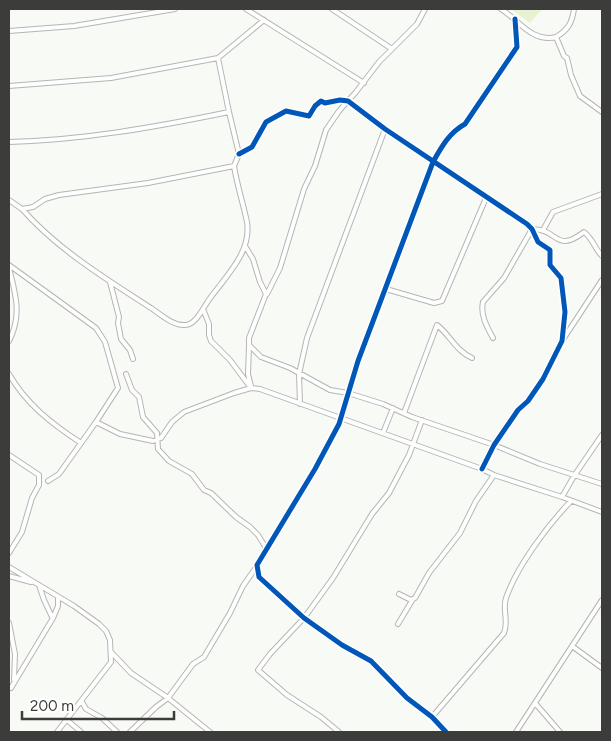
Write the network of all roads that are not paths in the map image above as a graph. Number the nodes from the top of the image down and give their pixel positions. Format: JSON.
{"nodes":[{"id":1,"x":175,"y":9,"type":"edge"},
{"id":2,"x":246,"y":9,"type":"edge"},
{"id":3,"x":332,"y":9,"type":"edge"},
{"id":4,"x":425,"y":9,"type":"edge"},
{"id":5,"x":501,"y":9,"type":"edge"},
{"id":6,"x":574,"y":9,"type":"edge"},
{"id":7,"x":515,"y":19,"type":"junction"},
{"id":8,"x":264,"y":20,"type":"junction"},
{"id":9,"x":9,"y":31,"type":"edge"},
{"id":10,"x":556,"y":37,"type":"junction"},
{"id":11,"x":392,"y":49,"type":"junction"},
{"id":12,"x":218,"y":58,"type":"junction"},
{"id":13,"x":364,"y":83,"type":"junction"},
{"id":14,"x":9,"y":86,"type":"edge"},
{"id":15,"x":348,"y":101,"type":"junction"},
{"id":16,"x":229,"y":112,"type":"junction"},
{"id":17,"x":602,"y":112,"type":"edge"},
{"id":18,"x":385,"y":129,"type":"junction"},
{"id":19,"x":9,"y":142,"type":"edge"},
{"id":20,"x":239,"y":154,"type":"junction"},
{"id":21,"x":433,"y":162,"type":"junction"},
{"id":22,"x":234,"y":166,"type":"junction"},
{"id":23,"x":602,"y":194,"type":"edge"},
{"id":24,"x":486,"y":198,"type":"junction"},
{"id":25,"x":9,"y":200,"type":"edge"},
{"id":26,"x":22,"y":209,"type":"junction"},
{"id":27,"x":532,"y":229,"type":"junction"},
{"id":28,"x":543,"y":230,"type":"junction"},
{"id":29,"x":245,"y":246,"type":"junction"},
{"id":30,"x":602,"y":256,"type":"edge"},
{"id":31,"x":9,"y":267,"type":"edge"},
{"id":32,"x":602,"y":280,"type":"edge"},
{"id":33,"x":110,"y":282,"type":"junction"},
{"id":34,"x":386,"y":289,"type":"junction"},
{"id":35,"x":266,"y":297,"type":"junction"},
{"id":36,"x":203,"y":309,"type":"junction"},
{"id":37,"x":493,"y":338,"type":"dead end"},
{"id":38,"x":562,"y":341,"type":"junction"},
{"id":39,"x":9,"y":342,"type":"edge"},
{"id":40,"x":249,"y":346,"type":"junction"},
{"id":41,"x":472,"y":358,"type":"dead end"},
{"id":42,"x":133,"y":359,"type":"dead end"},
{"id":43,"x":9,"y":374,"type":"edge"},
{"id":44,"x":126,"y":374,"type":"dead end"},
{"id":45,"x":299,"y":374,"type":"junction"},
{"id":46,"x":252,"y":388,"type":"junction"},
{"id":47,"x":348,"y":393,"type":"junction"},
{"id":48,"x":300,"y":404,"type":"junction"},
{"id":49,"x":393,"y":408,"type":"junction"},
{"id":50,"x":404,"y":413,"type":"junction"},
{"id":51,"x":341,"y":417,"type":"junction"},
{"id":52,"x":422,"y":420,"type":"junction"},
{"id":53,"x":96,"y":422,"type":"junction"},
{"id":54,"x":383,"y":433,"type":"junction"},
{"id":55,"x":602,"y":435,"type":"edge"},
{"id":56,"x":157,"y":440,"type":"junction"},
{"id":57,"x":80,"y":443,"type":"junction"},
{"id":58,"x":414,"y":444,"type":"junction"},
{"id":59,"x":494,"y":445,"type":"junction"},
{"id":60,"x":9,"y":454,"type":"edge"},
{"id":61,"x":482,"y":469,"type":"junction"},
{"id":62,"x":494,"y":475,"type":"junction"},
{"id":63,"x":574,"y":476,"type":"junction"},
{"id":64,"x":48,"y":481,"type":"dead end"},
{"id":65,"x":602,"y":484,"type":"edge"},
{"id":66,"x":562,"y":497,"type":"junction"},
{"id":67,"x":571,"y":500,"type":"junction"},
{"id":68,"x":602,"y":512,"type":"edge"},
{"id":69,"x":266,"y":548,"type":"junction"},
{"id":70,"x":9,"y":553,"type":"edge"},
{"id":71,"x":257,"y":566,"type":"junction"},
{"id":72,"x":9,"y":567,"type":"edge"},
{"id":73,"x":9,"y":576,"type":"edge"},
{"id":74,"x":38,"y":584,"type":"junction"},
{"id":75,"x":399,"y":594,"type":"dead end"},
{"id":76,"x":58,"y":597,"type":"junction"},
{"id":77,"x":413,"y":600,"type":"junction"},
{"id":78,"x":602,"y":600,"type":"edge"},
{"id":79,"x":53,"y":618,"type":"junction"},
{"id":80,"x":304,"y":618,"type":"junction"},
{"id":81,"x":9,"y":622,"type":"edge"},
{"id":82,"x":398,"y":624,"type":"dead end"},
{"id":83,"x":572,"y":646,"type":"junction"},
{"id":84,"x":111,"y":652,"type":"junction"},
{"id":85,"x":602,"y":668,"type":"edge"},
{"id":86,"x":10,"y":689,"type":"edge"},
{"id":87,"x":168,"y":698,"type":"junction"},
{"id":88,"x":82,"y":702,"type":"junction"},
{"id":89,"x":535,"y":702,"type":"junction"},
{"id":90,"x":432,"y":717,"type":"junction"},
{"id":91,"x":67,"y":720,"type":"junction"},
{"id":92,"x":57,"y":732,"type":"edge"},
{"id":93,"x":81,"y":732,"type":"edge"},
{"id":94,"x":116,"y":732,"type":"edge"},
{"id":95,"x":130,"y":732,"type":"edge"},
{"id":96,"x":210,"y":732,"type":"edge"},
{"id":97,"x":339,"y":732,"type":"edge"},
{"id":98,"x":446,"y":732,"type":"edge"},
{"id":99,"x":516,"y":732,"type":"edge"},
{"id":100,"x":560,"y":732,"type":"edge"}],
"edges":[{"from":1,"to":9,"type":"street"},
{"from":2,"to":8,"type":"street"},
{"from":3,"to":11,"type":"street"},
{"from":4,"to":11,"type":"street"},
{"from":5,"to":7,"type":"street"},
{"from":6,"to":10,"type":"street"},
{"from":7,"to":10,"type":"street"},
{"from":7,"to":21,"type":"street"},
{"from":8,"to":12,"type":"street"},
{"from":8,"to":13,"type":"street"},
{"from":10,"to":17,"type":"street"},
{"from":11,"to":13,"type":"street"},
{"from":12,"to":14,"type":"street"},
{"from":12,"to":16,"type":"street"},
{"from":13,"to":15,"type":"street"},
{"from":15,"to":18,"type":"street"},
{"from":15,"to":20,"type":"street"},
{"from":15,"to":35,"type":"street"},
{"from":16,"to":19,"type":"street"},
{"from":16,"to":20,"type":"street"},
{"from":18,"to":21,"type":"street"},
{"from":18,"to":45,"type":"street"},
{"from":20,"to":22,"type":"street"},
{"from":21,"to":24,"type":"street"},
{"from":21,"to":34,"type":"street"},
{"from":22,"to":26,"type":"street"},
{"from":22,"to":29,"type":"street"},
{"from":23,"to":28,"type":"street"},
{"from":24,"to":27,"type":"street"},
{"from":24,"to":34,"type":"street"},
{"from":25,"to":26,"type":"street"},
{"from":26,"to":33,"type":"street"},
{"from":27,"to":28,"type":"street"},
{"from":27,"to":37,"type":"street"},
{"from":27,"to":38,"type":"street"},
{"from":28,"to":30,"type":"street"},
{"from":29,"to":35,"type":"street"},
{"from":29,"to":36,"type":"street"},
{"from":31,"to":39,"type":"street"},
{"from":31,"to":53,"type":"street"},
{"from":32,"to":38,"type":"street"},
{"from":33,"to":36,"type":"street"},
{"from":33,"to":42,"type":"street"},
{"from":34,"to":47,"type":"street"},
{"from":35,"to":40,"type":"street"},
{"from":36,"to":46,"type":"street"},
{"from":38,"to":59,"type":"street"},
{"from":40,"to":45,"type":"street"},
{"from":40,"to":46,"type":"street"},
{"from":41,"to":50,"type":"street"},
{"from":43,"to":57,"type":"street"},
{"from":44,"to":56,"type":"street"},
{"from":45,"to":47,"type":"street"},
{"from":45,"to":48,"type":"street"},
{"from":46,"to":48,"type":"street"},
{"from":46,"to":56,"type":"street"},
{"from":47,"to":49,"type":"street"},
{"from":47,"to":51,"type":"street"},
{"from":48,"to":51,"type":"street"},
{"from":49,"to":50,"type":"street"},
{"from":49,"to":54,"type":"street"},
{"from":50,"to":52,"type":"street"},
{"from":51,"to":54,"type":"street"},
{"from":51,"to":69,"type":"street"},
{"from":52,"to":58,"type":"street"},
{"from":52,"to":59,"type":"street"},
{"from":53,"to":56,"type":"street"},
{"from":53,"to":57,"type":"street"},
{"from":54,"to":58,"type":"street"},
{"from":55,"to":63,"type":"street"},
{"from":56,"to":69,"type":"street"},
{"from":57,"to":64,"type":"street"},
{"from":58,"to":61,"type":"street"},
{"from":58,"to":80,"type":"street"},
{"from":59,"to":61,"type":"street"},
{"from":59,"to":63,"type":"street"},
{"from":60,"to":70,"type":"street"},
{"from":61,"to":62,"type":"street"},
{"from":62,"to":66,"type":"street"},
{"from":62,"to":77,"type":"street"},
{"from":63,"to":65,"type":"street"},
{"from":63,"to":66,"type":"street"},
{"from":66,"to":67,"type":"street"},
{"from":67,"to":68,"type":"street"},
{"from":67,"to":90,"type":"street"},
{"from":69,"to":71,"type":"street"},
{"from":71,"to":80,"type":"street"},
{"from":71,"to":87,"type":"street"},
{"from":72,"to":74,"type":"street"},
{"from":73,"to":74,"type":"street"},
{"from":74,"to":76,"type":"street"},
{"from":74,"to":79,"type":"street"},
{"from":75,"to":77,"type":"street"},
{"from":76,"to":79,"type":"street"},
{"from":76,"to":84,"type":"street"},
{"from":77,"to":82,"type":"street"},
{"from":78,"to":83,"type":"street"},
{"from":79,"to":86,"type":"street"},
{"from":80,"to":90,"type":"street"},
{"from":80,"to":97,"type":"street"},
{"from":81,"to":86,"type":"street"},
{"from":83,"to":85,"type":"street"},
{"from":83,"to":89,"type":"street"},
{"from":84,"to":87,"type":"street"},
{"from":84,"to":88,"type":"street"},
{"from":87,"to":95,"type":"street"},
{"from":87,"to":96,"type":"street"},
{"from":88,"to":91,"type":"street"},
{"from":88,"to":94,"type":"street"},
{"from":89,"to":99,"type":"street"},
{"from":89,"to":100,"type":"street"},
{"from":90,"to":98,"type":"street"},
{"from":91,"to":92,"type":"street"},
{"from":91,"to":93,"type":"street"}]}
